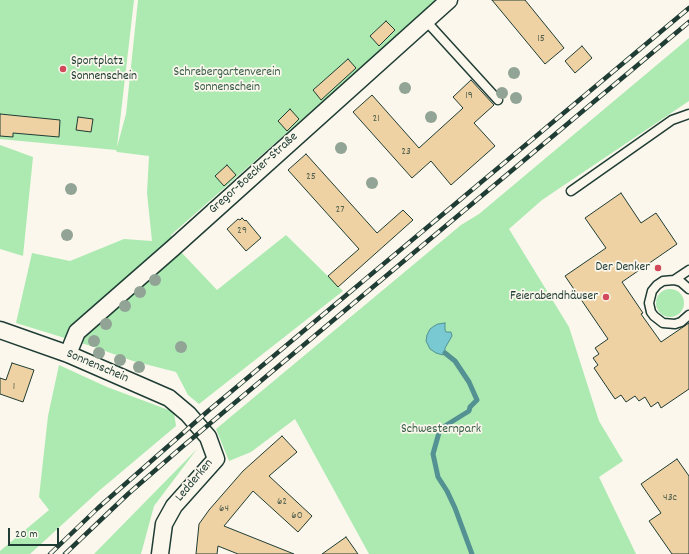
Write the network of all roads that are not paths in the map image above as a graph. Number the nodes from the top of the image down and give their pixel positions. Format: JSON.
{"nodes":[{"id":1,"x":449,"y":0,"type":"edge"},
{"id":2,"x":426,"y":21,"type":"junction"},
{"id":3,"x":498,"y":100,"type":"dead end"},
{"id":4,"x":689,"y":114,"type":"edge"},
{"id":5,"x":571,"y":191,"type":"dead end"},
{"id":6,"x":689,"y":270,"type":"edge"},
{"id":7,"x":674,"y":280,"type":"junction"},
{"id":8,"x":689,"y":289,"type":"edge"},
{"id":9,"x":689,"y":315,"type":"edge"},
{"id":10,"x":0,"y":330,"type":"edge"},
{"id":11,"x":68,"y":354,"type":"junction"},
{"id":12,"x":188,"y":414,"type":"joint"},
{"id":13,"x":160,"y":554,"type":"edge"}],
"edges":[{"from":1,"to":2,"type":"street","name":"Gregor-Boecker-Straße"},
{"from":2,"to":3,"type":"lane"},
{"from":2,"to":11,"type":"street","name":"Gregor-Boecker-Straße"},
{"from":4,"to":5,"type":"lane"},
{"from":6,"to":7,"type":"lane"},
{"from":7,"to":8,"type":"lane"},
{"from":7,"to":9,"type":"lane"},
{"from":10,"to":11,"type":"street","name":"Sonnenschein"},
{"from":11,"to":12,"type":"street","name":"Sonnenschein"},
{"from":12,"to":13,"type":"street","name":"Ledderken"}]}
